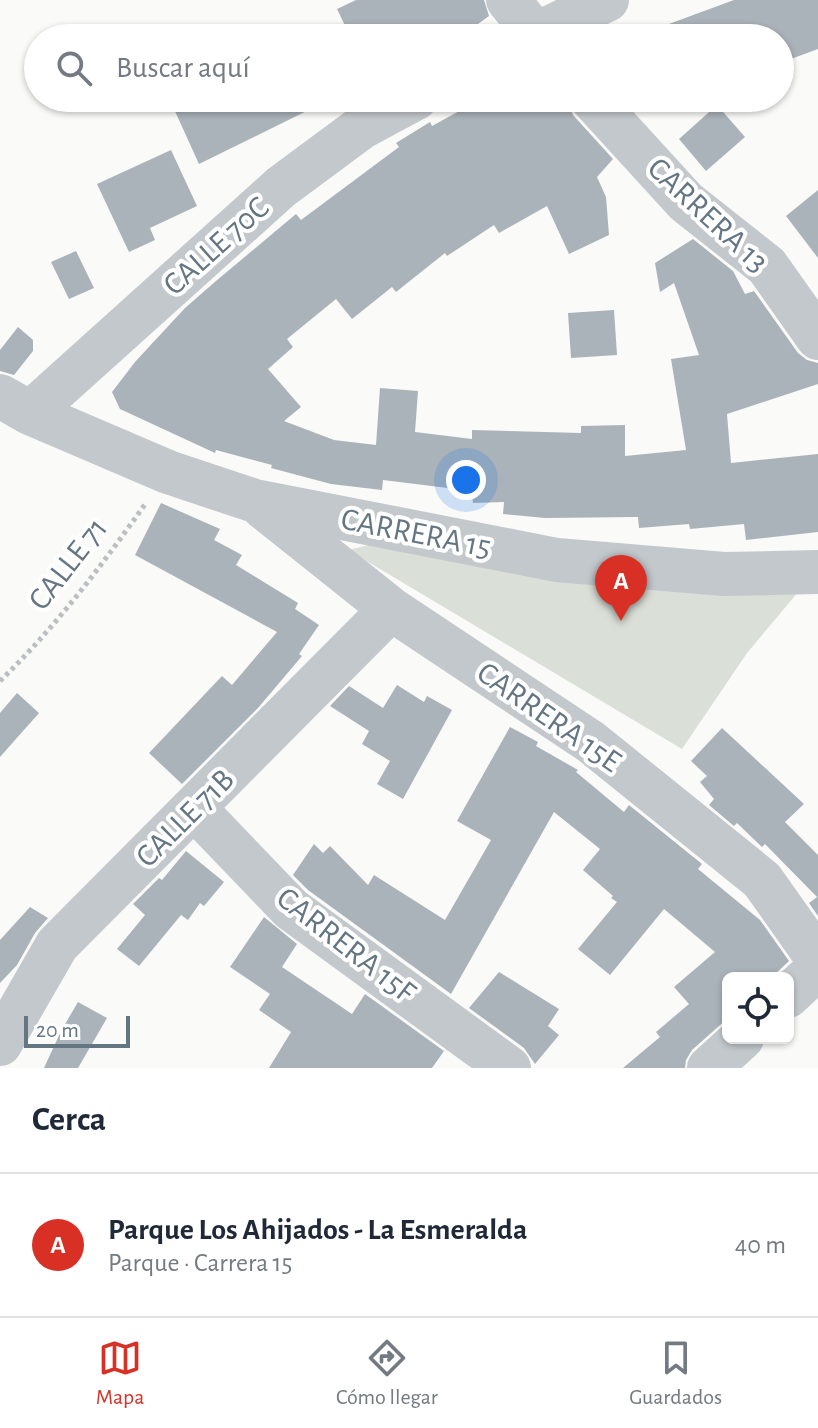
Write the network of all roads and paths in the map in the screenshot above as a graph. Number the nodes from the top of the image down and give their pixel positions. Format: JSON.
{"nodes":[{"id":1,"x":508,"y":0,"type":"edge"},
{"id":2,"x":607,"y":0,"type":"edge"},
{"id":3,"x":525,"y":24,"type":"edge"},
{"id":4,"x":560,"y":24,"type":"edge"},
{"id":5,"x":390,"y":112,"type":"edge"},
{"id":6,"x":604,"y":112,"type":"edge"},
{"id":7,"x":818,"y":338,"type":"edge"},
{"id":8,"x":15,"y":404,"type":"edge"},
{"id":9,"x":168,"y":472,"type":"junction"},
{"id":10,"x":255,"y":501,"type":"junction"},
{"id":11,"x":818,"y":572,"type":"edge"},
{"id":12,"x":391,"y":609,"type":"junction"},
{"id":13,"x":0,"y":681,"type":"edge"},
{"id":14,"x":195,"y":809,"type":"junction"},
{"id":15,"x":818,"y":959,"type":"edge"},
{"id":16,"x":818,"y":968,"type":"edge"},
{"id":17,"x":794,"y":990,"type":"edge"},
{"id":18,"x":0,"y":1044,"type":"edge"},
{"id":19,"x":735,"y":1044,"type":"edge"},
{"id":20,"x":509,"y":1068,"type":"edge"},
{"id":21,"x":709,"y":1068,"type":"edge"}],
"edges":[{"from":1,"to":3,"type":"street"},
{"from":2,"to":4,"type":"street"},
{"from":5,"to":8,"type":"street","name":"CALLE 70C"},
{"from":6,"to":7,"type":"street","name":"CARRERA 13"},
{"from":8,"to":9,"type":"street","name":"CARRERA 15"},
{"from":9,"to":10,"type":"street","name":"CARRERA 15"},
{"from":9,"to":13,"type":"path","name":"CALLE 71"},
{"from":10,"to":11,"type":"street","name":"CARRERA 15"},
{"from":10,"to":12,"type":"street","name":"CARRERA 15E"},
{"from":12,"to":14,"type":"street","name":"CALLE 71B"},
{"from":12,"to":15,"type":"street","name":"CARRERA 15E"},
{"from":14,"to":18,"type":"street","name":"CALLE 71B"},
{"from":14,"to":20,"type":"street","name":"CARRERA 15F"},
{"from":16,"to":17,"type":"street"},
{"from":19,"to":21,"type":"street"}]}
